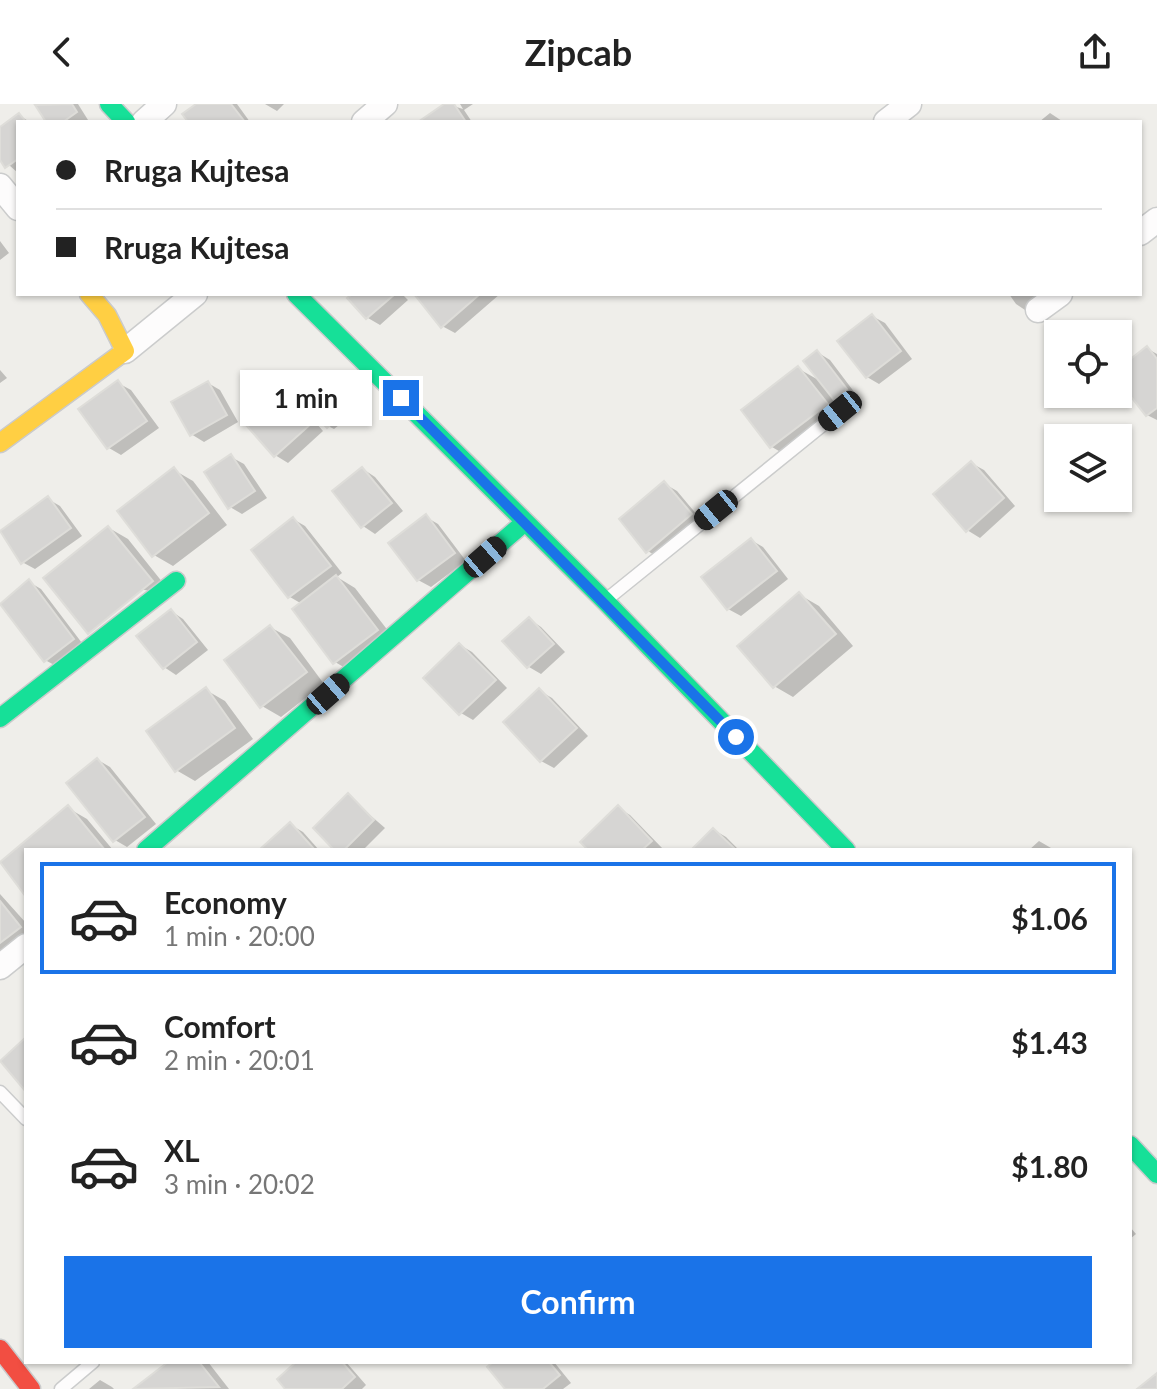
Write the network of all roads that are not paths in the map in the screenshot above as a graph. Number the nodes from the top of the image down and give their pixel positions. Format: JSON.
{"nodes":[{"id":1,"x":109,"y":104,"type":"edge"},
{"id":2,"x":164,"y":104,"type":"edge"},
{"id":3,"x":385,"y":104,"type":"edge"},
{"id":4,"x":909,"y":104,"type":"edge"},
{"id":5,"x":124,"y":120,"type":"edge"},
{"id":6,"x":146,"y":120,"type":"edge"},
{"id":7,"x":366,"y":120,"type":"edge"},
{"id":8,"x":889,"y":120,"type":"edge"},
{"id":9,"x":0,"y":186,"type":"edge"},
{"id":10,"x":16,"y":206,"type":"edge"},
{"id":11,"x":91,"y":296,"type":"edge"},
{"id":12,"x":193,"y":296,"type":"edge"},
{"id":13,"x":298,"y":296,"type":"edge"},
{"id":14,"x":1057,"y":296,"type":"edge"},
{"id":15,"x":1038,"y":310,"type":"dead end"},
{"id":16,"x":125,"y":351,"type":"junction"},
{"id":17,"x":840,"y":411,"type":"dead end"},
{"id":18,"x":0,"y":443,"type":"edge"},
{"id":19,"x":525,"y":522,"type":"junction"},
{"id":20,"x":176,"y":581,"type":"dead end"},
{"id":21,"x":605,"y":601,"type":"junction"},
{"id":22,"x":0,"y":718,"type":"edge"},
{"id":23,"x":156,"y":847,"type":"edge"},
{"id":24,"x":844,"y":848,"type":"edge"},
{"id":25,"x":24,"y":948,"type":"edge"},
{"id":26,"x":0,"y":967,"type":"edge"},
{"id":27,"x":0,"y":1092,"type":"edge"},
{"id":28,"x":24,"y":1117,"type":"edge"},
{"id":29,"x":1132,"y":1147,"type":"edge"},
{"id":30,"x":1157,"y":1174,"type":"edge"},
{"id":31,"x":0,"y":1349,"type":"edge"},
{"id":32,"x":91,"y":1364,"type":"edge"},
{"id":33,"x":31,"y":1389,"type":"edge"},
{"id":34,"x":61,"y":1389,"type":"edge"}],
"edges":[{"from":1,"to":5,"type":"street"},
{"from":2,"to":6,"type":"street"},
{"from":3,"to":7,"type":"street"},
{"from":4,"to":8,"type":"street"},
{"from":9,"to":10,"type":"street"},
{"from":11,"to":16,"type":"street"},
{"from":12,"to":16,"type":"street"},
{"from":13,"to":19,"type":"street"},
{"from":14,"to":15,"type":"street"},
{"from":16,"to":18,"type":"street"},
{"from":17,"to":21,"type":"lane"},
{"from":19,"to":21,"type":"street"},
{"from":19,"to":23,"type":"street"},
{"from":20,"to":22,"type":"street"},
{"from":21,"to":24,"type":"street"},
{"from":25,"to":26,"type":"street"},
{"from":27,"to":28,"type":"lane"},
{"from":29,"to":30,"type":"street"},
{"from":31,"to":33,"type":"street"},
{"from":32,"to":34,"type":"lane"}]}
